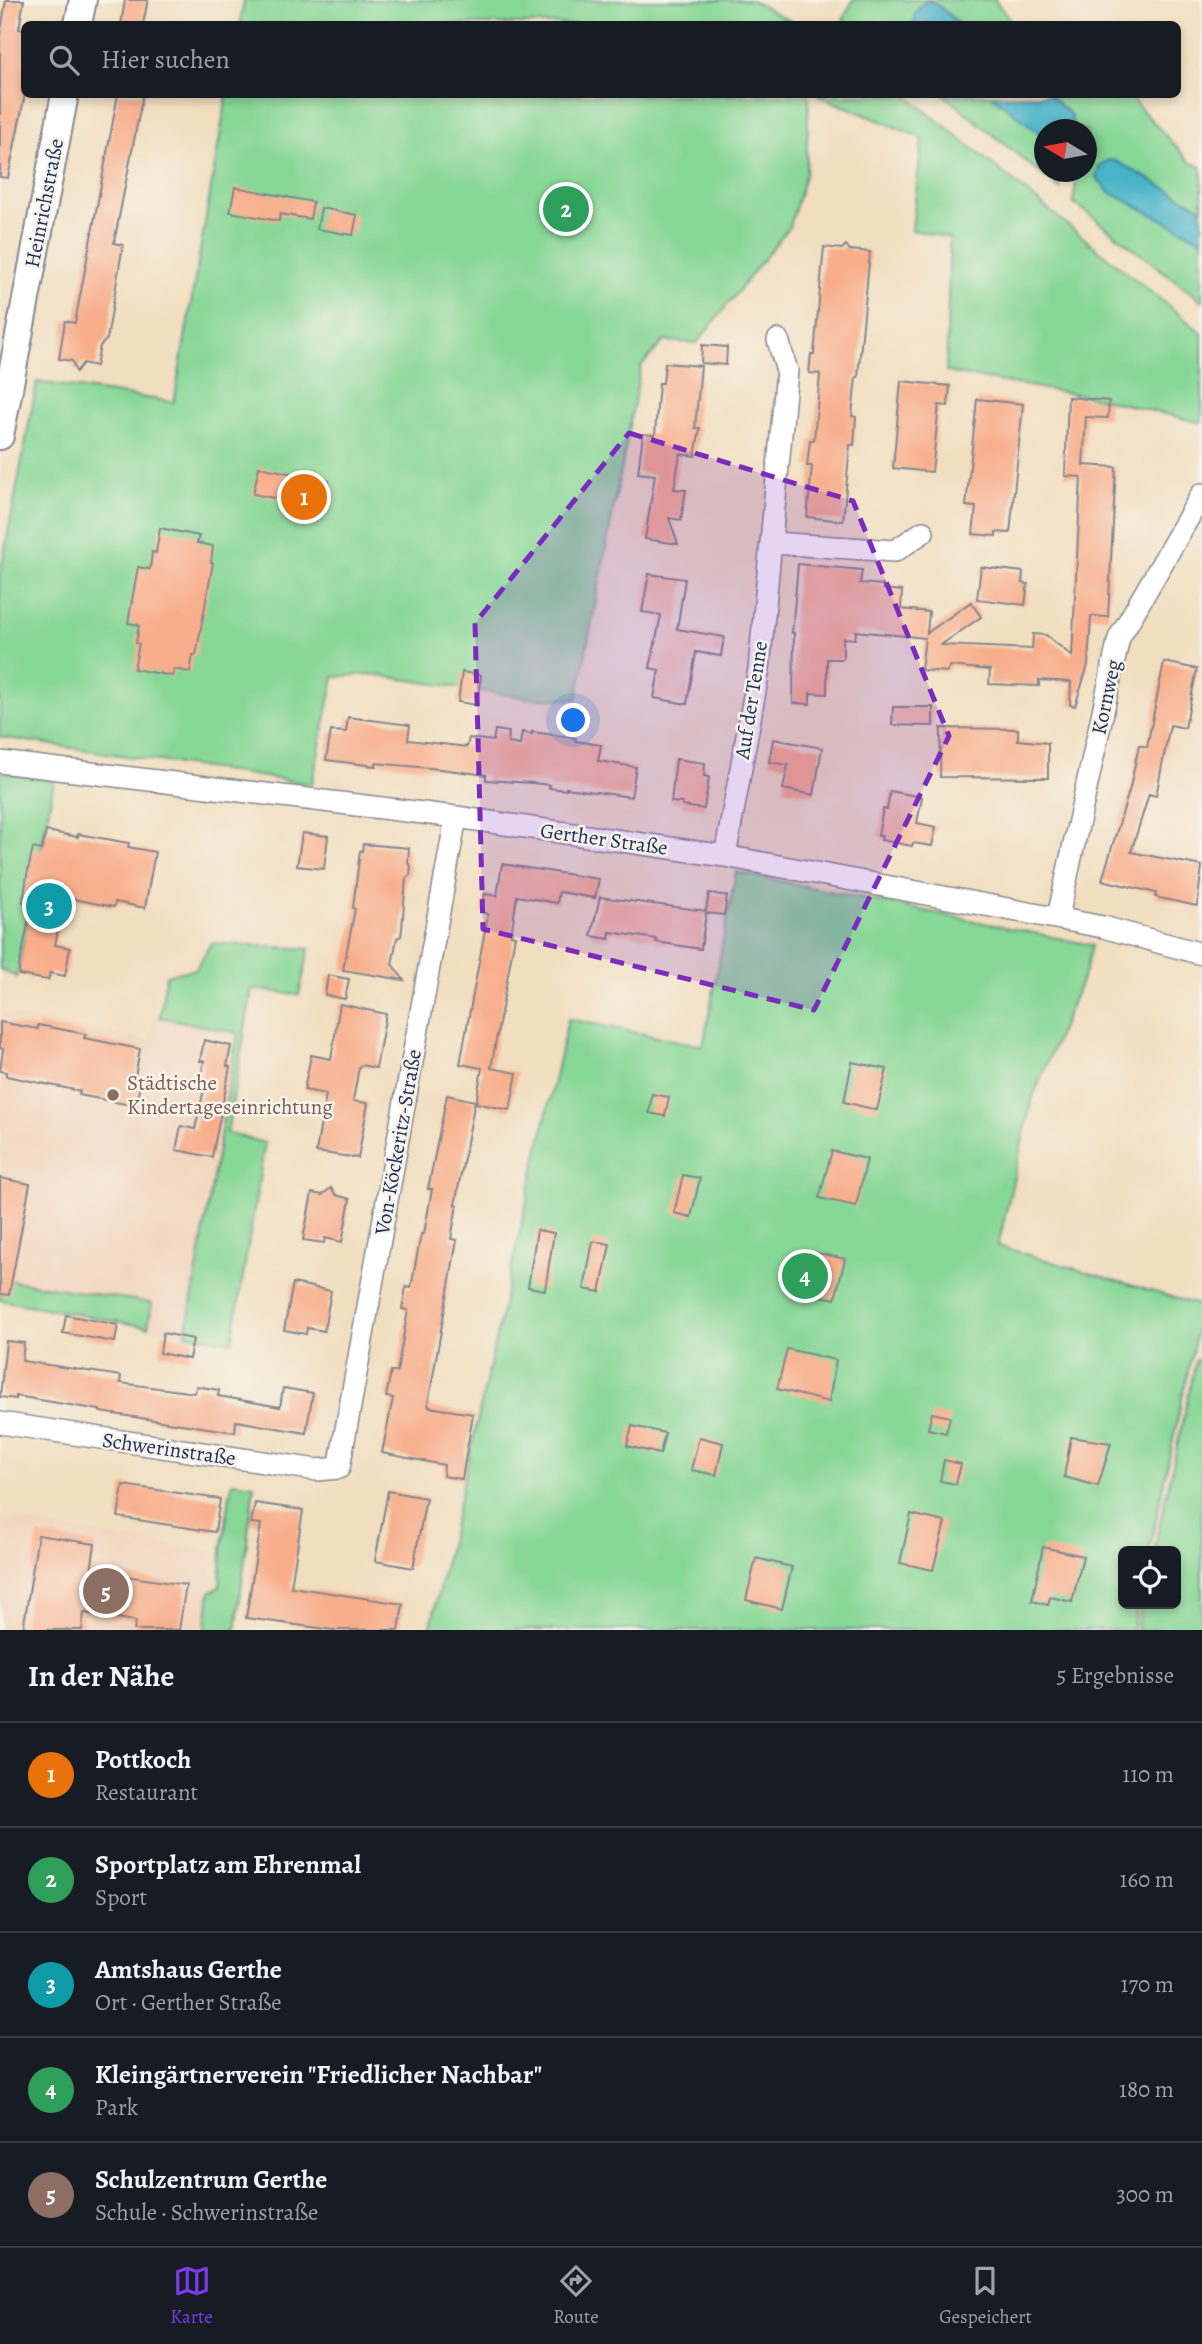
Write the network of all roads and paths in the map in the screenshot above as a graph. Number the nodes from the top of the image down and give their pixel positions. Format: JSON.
{"nodes":[{"id":1,"x":83,"y":0,"type":"edge"},
{"id":2,"x":79,"y":21,"type":"edge"},
{"id":3,"x":64,"y":98,"type":"edge"},
{"id":4,"x":778,"y":340,"type":"dead end"},
{"id":5,"x":4,"y":393,"type":"edge"},
{"id":6,"x":0,"y":436,"type":"edge"},
{"id":7,"x":1202,"y":494,"type":"edge"},
{"id":8,"x":923,"y":532,"type":"dead end"},
{"id":9,"x":772,"y":543,"type":"junction"},
{"id":10,"x":0,"y":762,"type":"edge"},
{"id":11,"x":456,"y":817,"type":"junction"},
{"id":12,"x":724,"y":856,"type":"junction"},
{"id":13,"x":1058,"y":918,"type":"junction"},
{"id":14,"x":1202,"y":954,"type":"edge"},
{"id":15,"x":0,"y":1423,"type":"edge"},
{"id":16,"x":339,"y":1468,"type":"joint"}],
"edges":[{"from":1,"to":2,"type":"street"},
{"from":3,"to":5,"type":"street","name":"Heinrichstraße"},
{"from":4,"to":9,"type":"street","name":"Auf der Tenne"},
{"from":5,"to":6,"type":"street","name":"Heinrichstraße"},
{"from":7,"to":13,"type":"street","name":"Kornweg"},
{"from":8,"to":9,"type":"street"},
{"from":9,"to":12,"type":"street","name":"Auf der Tenne"},
{"from":10,"to":11,"type":"street","name":"Gerther Straße"},
{"from":11,"to":12,"type":"street","name":"Gerther Straße"},
{"from":11,"to":16,"type":"street","name":"Von-Köckeritz-Straße"},
{"from":12,"to":13,"type":"street","name":"Gerther Straße"},
{"from":13,"to":14,"type":"street","name":"Gerther Straße"},
{"from":15,"to":16,"type":"street","name":"Schwerinstraße"}]}
